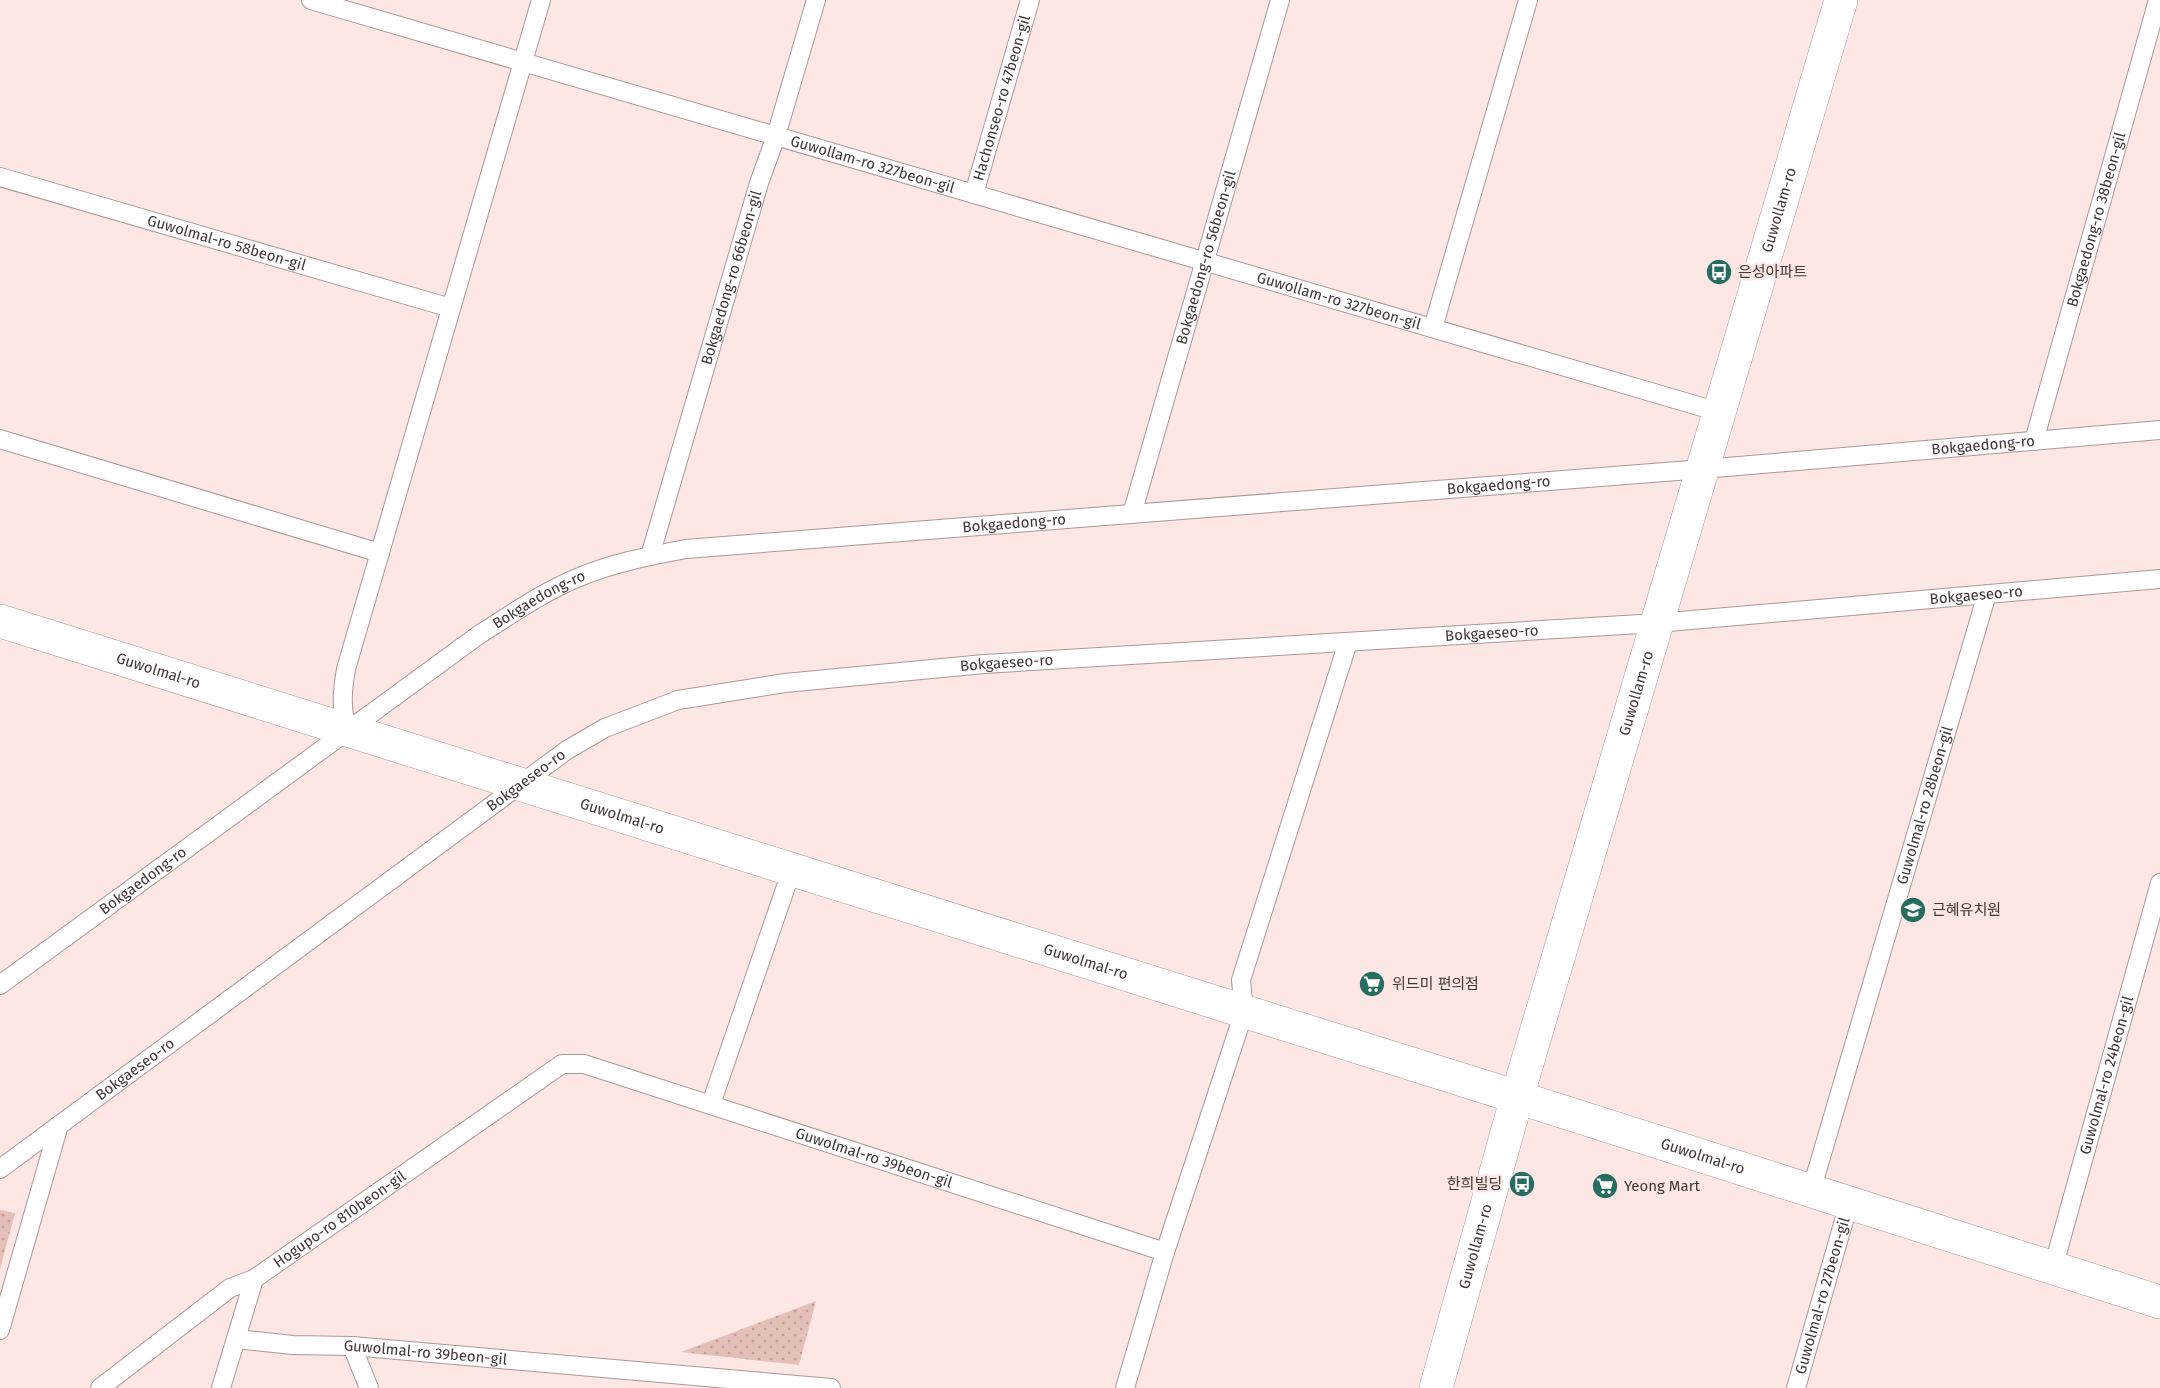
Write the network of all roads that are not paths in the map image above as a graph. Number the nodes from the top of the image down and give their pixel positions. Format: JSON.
{"nodes":[{"id":1,"x":311,"y":0,"type":"edge"},
{"id":2,"x":541,"y":0,"type":"edge"},
{"id":3,"x":816,"y":0,"type":"edge"},
{"id":4,"x":1029,"y":0,"type":"edge"},
{"id":5,"x":1280,"y":0,"type":"edge"},
{"id":6,"x":1528,"y":0,"type":"edge"},
{"id":7,"x":1841,"y":0,"type":"edge"},
{"id":8,"x":2158,"y":0,"type":"edge"},
{"id":9,"x":523,"y":62,"type":"junction"},
{"id":10,"x":776,"y":136,"type":"junction"},
{"id":11,"x":0,"y":177,"type":"edge"},
{"id":12,"x":974,"y":194,"type":"junction"},
{"id":13,"x":1204,"y":261,"type":"junction"},
{"id":14,"x":451,"y":308,"type":"junction"},
{"id":15,"x":1433,"y":328,"type":"junction"},
{"id":16,"x":1719,"y":412,"type":"junction"},
{"id":17,"x":2160,"y":430,"type":"edge"},
{"id":18,"x":0,"y":439,"type":"edge"},
{"id":19,"x":2034,"y":441,"type":"junction"},
{"id":20,"x":1702,"y":469,"type":"junction"},
{"id":21,"x":1132,"y":514,"type":"junction"},
{"id":22,"x":380,"y":554,"type":"junction"},
{"id":23,"x":650,"y":556,"type":"junction"},
{"id":24,"x":2160,"y":579,"type":"edge"},
{"id":25,"x":1988,"y":594,"type":"junction"},
{"id":26,"x":0,"y":621,"type":"edge"},
{"id":27,"x":1657,"y":623,"type":"junction"},
{"id":28,"x":1348,"y":642,"type":"junction"},
{"id":29,"x":347,"y":730,"type":"junction"},
{"id":30,"x":520,"y":785,"type":"junction"},
{"id":31,"x":792,"y":869,"type":"junction"},
{"id":32,"x":2160,"y":883,"type":"edge"},
{"id":33,"x":0,"y":985,"type":"edge"},
{"id":34,"x":1244,"y":1012,"type":"junction"},
{"id":35,"x":584,"y":1064,"type":"joint"},
{"id":36,"x":1517,"y":1097,"type":"junction"},
{"id":37,"x":711,"y":1104,"type":"junction"},
{"id":38,"x":59,"y":1125,"type":"junction"},
{"id":39,"x":0,"y":1169,"type":"edge"},
{"id":40,"x":1811,"y":1191,"type":"junction"},
{"id":41,"x":1849,"y":1203,"type":"junction"},
{"id":42,"x":1165,"y":1252,"type":"junction"},
{"id":43,"x":2053,"y":1268,"type":"junction"},
{"id":44,"x":254,"y":1279,"type":"junction"},
{"id":45,"x":2160,"y":1302,"type":"edge"},
{"id":46,"x":0,"y":1330,"type":"edge"},
{"id":47,"x":236,"y":1338,"type":"junction"},
{"id":48,"x":352,"y":1346,"type":"junction"},
{"id":49,"x":100,"y":1388,"type":"edge"},
{"id":50,"x":221,"y":1388,"type":"edge"},
{"id":51,"x":369,"y":1388,"type":"edge"},
{"id":52,"x":831,"y":1388,"type":"edge"},
{"id":53,"x":1125,"y":1388,"type":"edge"},
{"id":54,"x":1436,"y":1388,"type":"edge"},
{"id":55,"x":1796,"y":1388,"type":"edge"}],
"edges":[{"from":1,"to":9,"type":"lane","name":"Guwollam-ro 327beon-gil"},
{"from":2,"to":9,"type":"lane"},
{"from":3,"to":10,"type":"lane","name":"Bokgaedong-ro 66beon-gil"},
{"from":4,"to":12,"type":"lane","name":"Hachonseo-ro 47beon-gil"},
{"from":5,"to":13,"type":"lane","name":"Bokgaedong-ro 56beon-gil"},
{"from":6,"to":15,"type":"lane","name":"Guwollam-ro 327beon-gil"},
{"from":7,"to":16,"type":"street","name":"Guwollam-ro"},
{"from":8,"to":19,"type":"lane","name":"Bokgaedong-ro 38beon-gil"},
{"from":9,"to":10,"type":"lane","name":"Guwollam-ro 327beon-gil"},
{"from":9,"to":14,"type":"lane"},
{"from":10,"to":12,"type":"lane","name":"Guwollam-ro 327beon-gil"},
{"from":10,"to":23,"type":"lane","name":"Bokgaedong-ro 66beon-gil"},
{"from":11,"to":14,"type":"lane","name":"Guwolmal-ro 58beon-gil"},
{"from":12,"to":13,"type":"lane","name":"Guwollam-ro 327beon-gil"},
{"from":13,"to":15,"type":"lane","name":"Guwollam-ro 327beon-gil"},
{"from":13,"to":21,"type":"lane","name":"Bokgaedong-ro 56beon-gil"},
{"from":14,"to":22,"type":"lane"},
{"from":15,"to":16,"type":"lane","name":"Guwollam-ro 327beon-gil"},
{"from":16,"to":20,"type":"street","name":"Guwollam-ro"},
{"from":17,"to":19,"type":"lane","name":"Bokgaedong-ro"},
{"from":18,"to":22,"type":"lane"},
{"from":19,"to":20,"type":"lane","name":"Bokgaedong-ro"},
{"from":20,"to":21,"type":"lane","name":"Bokgaedong-ro"},
{"from":20,"to":27,"type":"street","name":"Guwollam-ro"},
{"from":21,"to":23,"type":"lane","name":"Bokgaedong-ro"},
{"from":22,"to":29,"type":"lane"},
{"from":23,"to":29,"type":"lane","name":"Bokgaedong-ro"},
{"from":24,"to":25,"type":"lane","name":"Bokgaeseo-ro"},
{"from":25,"to":27,"type":"lane","name":"Bokgaeseo-ro"},
{"from":25,"to":40,"type":"lane","name":"Guwolmal-ro 28beon-gil"},
{"from":26,"to":29,"type":"street","name":"Guwolmal-ro"},
{"from":27,"to":28,"type":"lane","name":"Bokgaeseo-ro"},
{"from":27,"to":36,"type":"street","name":"Guwollam-ro"},
{"from":28,"to":30,"type":"lane","name":"Bokgaeseo-ro"},
{"from":28,"to":34,"type":"lane"},
{"from":29,"to":30,"type":"street","name":"Guwolmal-ro"},
{"from":29,"to":33,"type":"lane","name":"Bokgaedong-ro"},
{"from":30,"to":31,"type":"street","name":"Guwolmal-ro"},
{"from":30,"to":38,"type":"lane","name":"Bokgaeseo-ro"},
{"from":31,"to":34,"type":"street","name":"Guwolmal-ro"},
{"from":31,"to":37,"type":"lane"},
{"from":32,"to":43,"type":"lane","name":"Guwolmal-ro 24beon-gil"},
{"from":34,"to":36,"type":"street","name":"Guwolmal-ro"},
{"from":34,"to":42,"type":"lane"},
{"from":35,"to":37,"type":"lane","name":"Guwolmal-ro 39beon-gil"},
{"from":35,"to":44,"type":"lane","name":"Hogupo-ro 810beon-gil"},
{"from":36,"to":40,"type":"street","name":"Guwolmal-ro"},
{"from":36,"to":54,"type":"street","name":"Guwollam-ro"},
{"from":37,"to":42,"type":"lane","name":"Guwolmal-ro 39beon-gil"},
{"from":38,"to":39,"type":"lane","name":"Bokgaeseo-ro"},
{"from":38,"to":46,"type":"lane"},
{"from":40,"to":41,"type":"street","name":"Guwolmal-ro"},
{"from":41,"to":43,"type":"street","name":"Guwolmal-ro"},
{"from":41,"to":55,"type":"lane","name":"Guwolmal-ro 27beon-gil"},
{"from":42,"to":53,"type":"lane"},
{"from":43,"to":45,"type":"street","name":"Guwolmal-ro"},
{"from":44,"to":47,"type":"lane"},
{"from":44,"to":49,"type":"lane","name":"Hogupo-ro 810beon-gil"},
{"from":47,"to":48,"type":"lane","name":"Guwolmal-ro 39beon-gil"},
{"from":47,"to":50,"type":"lane"},
{"from":48,"to":51,"type":"lane"},
{"from":48,"to":52,"type":"lane","name":"Guwolmal-ro 39beon-gil"}]}
